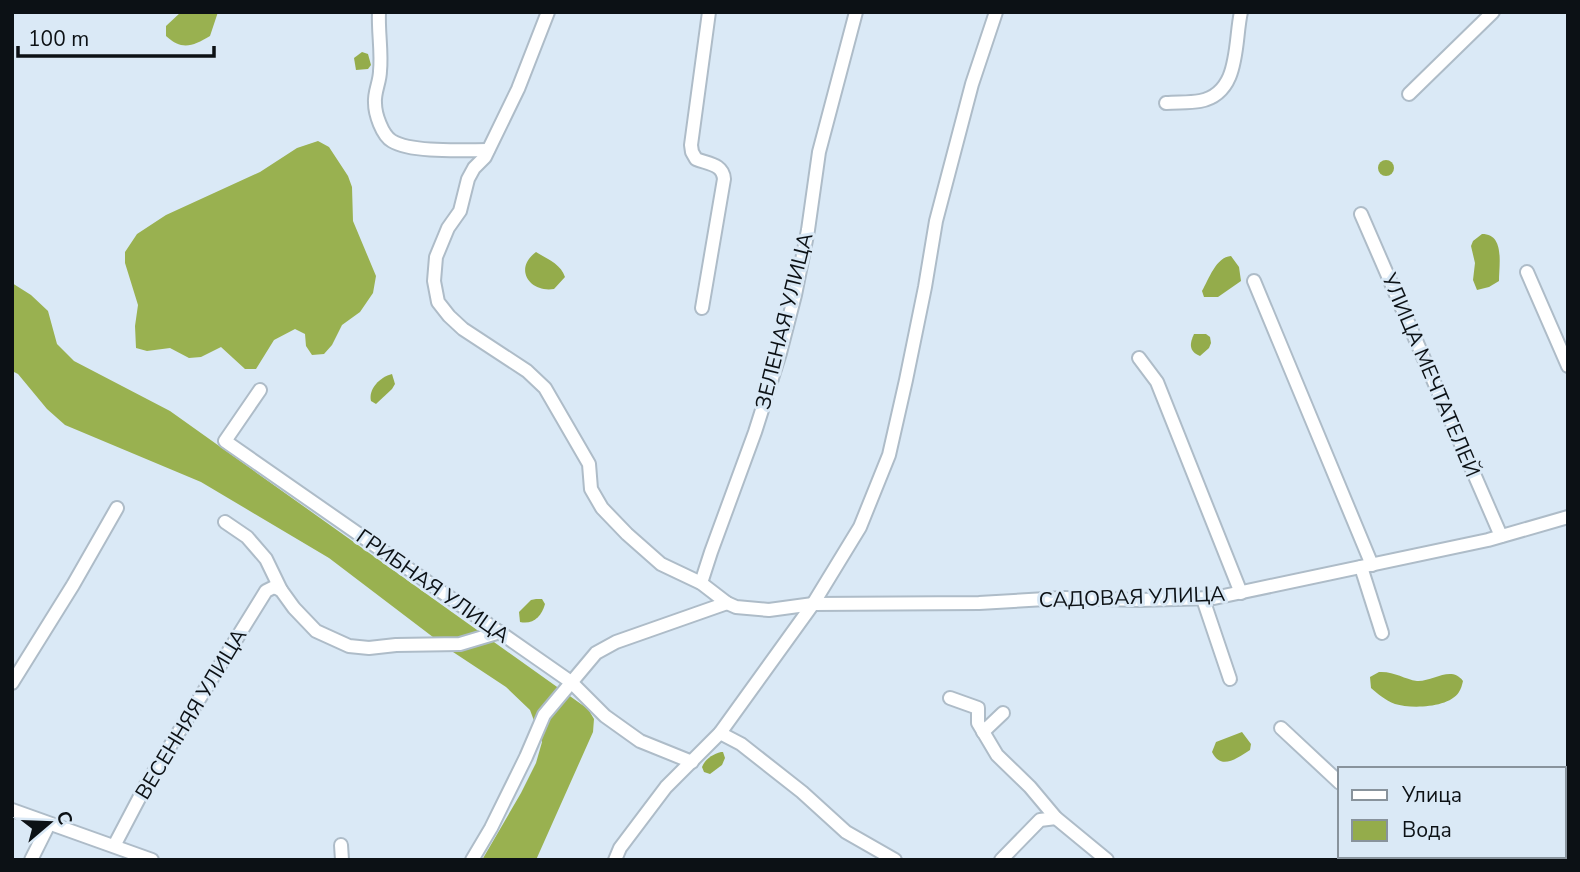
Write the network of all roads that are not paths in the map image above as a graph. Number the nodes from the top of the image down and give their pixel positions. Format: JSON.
{"nodes":[{"id":1,"x":379,"y":12,"type":"edge"},
{"id":2,"x":548,"y":12,"type":"edge"},
{"id":3,"x":709,"y":12,"type":"edge"},
{"id":4,"x":856,"y":12,"type":"edge"},
{"id":5,"x":996,"y":12,"type":"edge"},
{"id":6,"x":1241,"y":12,"type":"edge"},
{"id":7,"x":1493,"y":12,"type":"edge"},
{"id":8,"x":1409,"y":94,"type":"dead end"},
{"id":9,"x":1167,"y":103,"type":"dead end"},
{"id":10,"x":486,"y":154,"type":"junction"},
{"id":11,"x":1361,"y":214,"type":"dead end"},
{"id":12,"x":1527,"y":272,"type":"dead end"},
{"id":13,"x":1254,"y":281,"type":"dead end"},
{"id":14,"x":702,"y":308,"type":"dead end"},
{"id":15,"x":1139,"y":358,"type":"dead end"},
{"id":16,"x":1568,"y":366,"type":"edge"},
{"id":17,"x":260,"y":390,"type":"dead end"},
{"id":18,"x":117,"y":508,"type":"dead end"},
{"id":19,"x":1568,"y":517,"type":"edge"},
{"id":20,"x":225,"y":522,"type":"dead end"},
{"id":21,"x":1501,"y":536,"type":"junction"},
{"id":22,"x":1366,"y":566,"type":"junction"},
{"id":23,"x":701,"y":583,"type":"junction"},
{"id":24,"x":278,"y":588,"type":"junction"},
{"id":25,"x":1241,"y":593,"type":"junction"},
{"id":26,"x":1203,"y":599,"type":"junction"},
{"id":27,"x":727,"y":603,"type":"junction"},
{"id":28,"x":813,"y":604,"type":"junction"},
{"id":29,"x":500,"y":632,"type":"junction"},
{"id":30,"x":1382,"y":633,"type":"dead end"},
{"id":31,"x":1230,"y":678,"type":"dead end"},
{"id":32,"x":571,"y":682,"type":"junction"},
{"id":33,"x":12,"y":683,"type":"edge"},
{"id":34,"x":950,"y":698,"type":"dead end"},
{"id":35,"x":1003,"y":713,"type":"dead end"},
{"id":36,"x":1281,"y":728,"type":"dead end"},
{"id":37,"x":983,"y":732,"type":"junction"},
{"id":38,"x":720,"y":733,"type":"junction"},
{"id":39,"x":692,"y":762,"type":"junction"},
{"id":40,"x":1338,"y":781,"type":"edge"},
{"id":41,"x":12,"y":810,"type":"edge"},
{"id":42,"x":1056,"y":818,"type":"junction"},
{"id":43,"x":49,"y":824,"type":"junction"},
{"id":44,"x":341,"y":845,"type":"dead end"},
{"id":45,"x":114,"y":846,"type":"junction"},
{"id":46,"x":31,"y":860,"type":"edge"},
{"id":47,"x":152,"y":860,"type":"edge"},
{"id":48,"x":342,"y":860,"type":"edge"},
{"id":49,"x":472,"y":860,"type":"edge"},
{"id":50,"x":615,"y":860,"type":"edge"},
{"id":51,"x":895,"y":860,"type":"edge"},
{"id":52,"x":1001,"y":860,"type":"edge"},
{"id":53,"x":1107,"y":860,"type":"edge"}],
"edges":[{"from":1,"to":10,"type":"street"},
{"from":2,"to":10,"type":"street"},
{"from":3,"to":14,"type":"street"},
{"from":4,"to":23,"type":"street","name":"ЗЕЛЕНАЯ УЛИЦА"},
{"from":5,"to":28,"type":"street"},
{"from":6,"to":9,"type":"street"},
{"from":7,"to":8,"type":"street"},
{"from":10,"to":23,"type":"street"},
{"from":11,"to":21,"type":"street","name":"УЛИЦА МЕЧТАТЕЛЕЙ"},
{"from":12,"to":16,"type":"street"},
{"from":13,"to":22,"type":"street"},
{"from":15,"to":25,"type":"street"},
{"from":17,"to":29,"type":"street","name":"ГРИБНАЯ УЛИЦА"},
{"from":18,"to":33,"type":"street"},
{"from":19,"to":21,"type":"street","name":"САДОВАЯ УЛИЦА"},
{"from":20,"to":24,"type":"street"},
{"from":21,"to":22,"type":"street","name":"САДОВАЯ УЛИЦА"},
{"from":22,"to":25,"type":"street","name":"САДОВАЯ УЛИЦА"},
{"from":22,"to":30,"type":"street"},
{"from":23,"to":27,"type":"street"},
{"from":24,"to":29,"type":"street"},
{"from":24,"to":45,"type":"street","name":"ВЕСЕННЯЯ УЛИЦА"},
{"from":25,"to":26,"type":"street","name":"САДОВАЯ УЛИЦА"},
{"from":26,"to":28,"type":"street","name":"САДОВАЯ УЛИЦА"},
{"from":26,"to":31,"type":"street"},
{"from":27,"to":28,"type":"street","name":"САДОВАЯ УЛИЦА"},
{"from":27,"to":32,"type":"street"},
{"from":28,"to":38,"type":"street"},
{"from":29,"to":32,"type":"street","name":"ГРИБНАЯ УЛИЦА"},
{"from":32,"to":39,"type":"street","name":"ГРИБНАЯ УЛИЦА"},
{"from":32,"to":49,"type":"street"},
{"from":34,"to":37,"type":"street"},
{"from":35,"to":37,"type":"street"},
{"from":36,"to":40,"type":"street"},
{"from":37,"to":42,"type":"street"},
{"from":38,"to":39,"type":"street"},
{"from":38,"to":51,"type":"street"},
{"from":39,"to":50,"type":"street"},
{"from":41,"to":43,"type":"street"},
{"from":42,"to":52,"type":"street"},
{"from":42,"to":53,"type":"street"},
{"from":43,"to":45,"type":"street"},
{"from":43,"to":46,"type":"street"},
{"from":44,"to":48,"type":"street"},
{"from":45,"to":47,"type":"street"}]}
